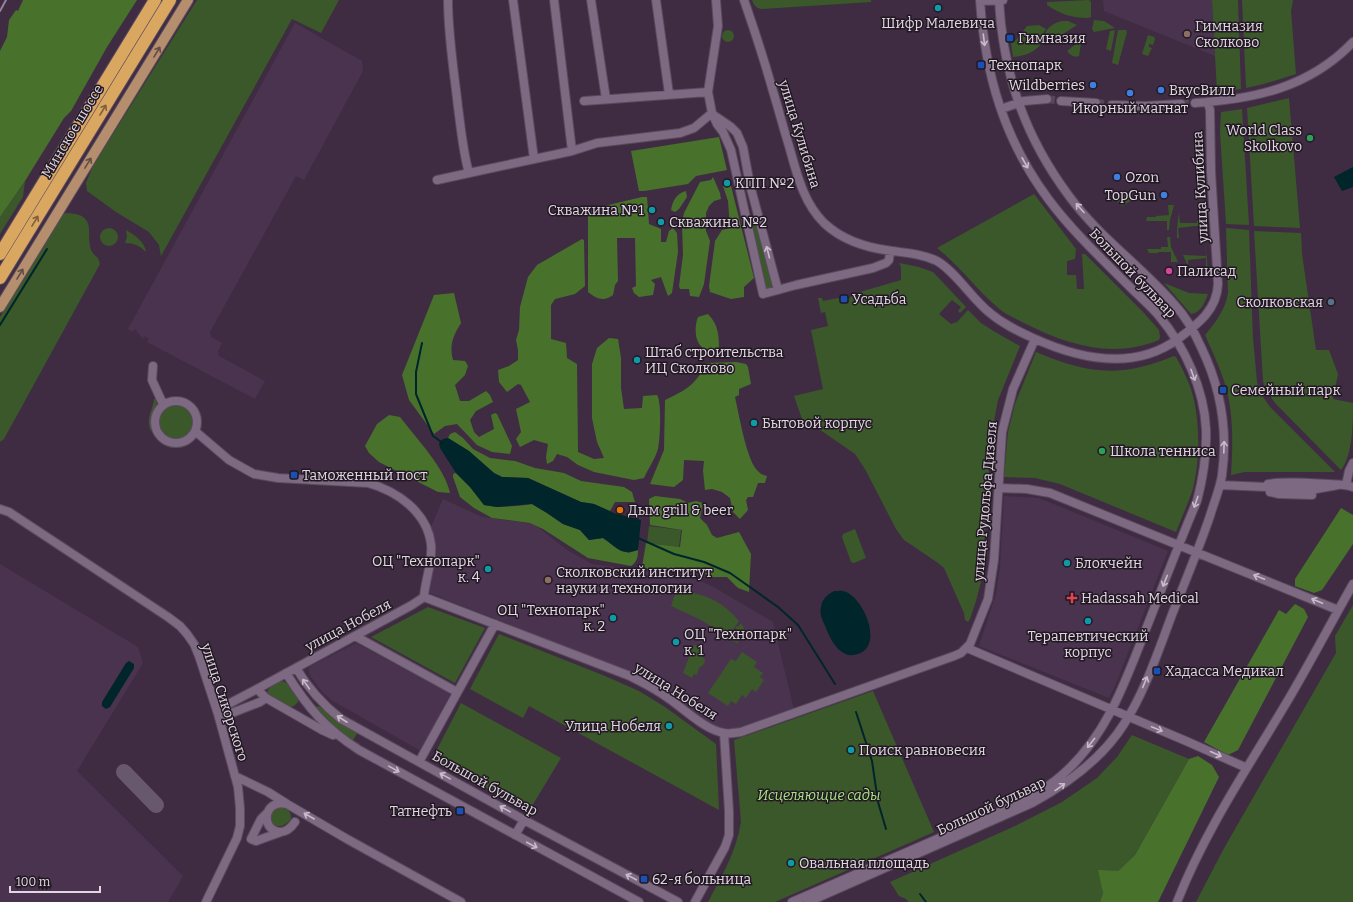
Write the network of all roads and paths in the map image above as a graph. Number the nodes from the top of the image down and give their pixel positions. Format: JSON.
{"nodes":[{"id":1,"x":170,"y":0,"type":"edge"},
{"id":2,"x":188,"y":0,"type":"edge"},
{"id":3,"x":448,"y":0,"type":"edge"},
{"id":4,"x":513,"y":0,"type":"edge"},
{"id":5,"x":554,"y":0,"type":"edge"},
{"id":6,"x":591,"y":0,"type":"edge"},
{"id":7,"x":656,"y":0,"type":"edge"},
{"id":8,"x":716,"y":0,"type":"edge"},
{"id":9,"x":744,"y":0,"type":"edge"},
{"id":10,"x":999,"y":0,"type":"edge"},
{"id":11,"x":1004,"y":0,"type":"edge"},
{"id":12,"x":980,"y":1,"type":"edge"},
{"id":13,"x":154,"y":2,"type":"edge"},
{"id":14,"x":1353,"y":42,"type":"edge"},
{"id":15,"x":708,"y":92,"type":"junction"},
{"id":16,"x":670,"y":94,"type":"junction"},
{"id":17,"x":606,"y":99,"type":"junction"},
{"id":18,"x":1047,"y":99,"type":"tunnel mouth"},
{"id":19,"x":584,"y":101,"type":"dead end"},
{"id":20,"x":1061,"y":101,"type":"tunnel mouth"},
{"id":21,"x":1018,"y":102,"type":"junction"},
{"id":22,"x":1208,"y":102,"type":"junction"},
{"id":23,"x":1195,"y":103,"type":"tunnel mouth"},
{"id":24,"x":1096,"y":104,"type":"tunnel mouth"},
{"id":25,"x":1181,"y":104,"type":"tunnel mouth"},
{"id":26,"x":1112,"y":105,"type":"tunnel mouth"},
{"id":27,"x":1000,"y":109,"type":"junction"},
{"id":28,"x":712,"y":113,"type":"junction"},
{"id":29,"x":572,"y":151,"type":"junction"},
{"id":30,"x":534,"y":159,"type":"junction"},
{"id":31,"x":469,"y":173,"type":"junction"},
{"id":32,"x":748,"y":175,"type":"junction"},
{"id":33,"x":737,"y":178,"type":"junction"},
{"id":34,"x":437,"y":180,"type":"dead end"},
{"id":35,"x":754,"y":197,"type":"junction"},
{"id":36,"x":742,"y":200,"type":"junction"},
{"id":37,"x":890,"y":251,"type":"junction"},
{"id":38,"x":0,"y":254,"type":"edge"},
{"id":39,"x":0,"y":278,"type":"edge"},
{"id":40,"x":778,"y":290,"type":"junction"},
{"id":41,"x":0,"y":307,"type":"edge"},
{"id":42,"x":1192,"y":328,"type":"junction"},
{"id":43,"x":1035,"y":339,"type":"junction"},
{"id":44,"x":1176,"y":340,"type":"junction"},
{"id":45,"x":153,"y":366,"type":"dead end"},
{"id":46,"x":164,"y":404,"type":"junction"},
{"id":47,"x":195,"y":431,"type":"junction"},
{"id":48,"x":1353,"y":463,"type":"edge"},
{"id":49,"x":1220,"y":485,"type":"junction"},
{"id":50,"x":1346,"y":486,"type":"edge"},
{"id":51,"x":1247,"y":487,"type":"junction"},
{"id":52,"x":998,"y":488,"type":"junction"},
{"id":53,"x":0,"y":509,"type":"edge"},
{"id":54,"x":1179,"y":545,"type":"junction"},
{"id":55,"x":1197,"y":552,"type":"junction"},
{"id":56,"x":1353,"y":584,"type":"edge"},
{"id":57,"x":424,"y":597,"type":"junction"},
{"id":58,"x":1338,"y":610,"type":"junction"},
{"id":59,"x":495,"y":624,"type":"junction"},
{"id":60,"x":355,"y":636,"type":"junction"},
{"id":61,"x":967,"y":648,"type":"junction"},
{"id":62,"x":296,"y":668,"type":"junction"},
{"id":63,"x":286,"y":673,"type":"junction"},
{"id":64,"x":257,"y":689,"type":"junction"},
{"id":65,"x":457,"y":692,"type":"junction"},
{"id":66,"x":266,"y":698,"type":"junction"},
{"id":67,"x":302,"y":699,"type":"junction"},
{"id":68,"x":1112,"y":710,"type":"junction"},
{"id":69,"x":290,"y":711,"type":"junction"},
{"id":70,"x":218,"y":714,"type":"junction"},
{"id":71,"x":1129,"y":717,"type":"junction"},
{"id":72,"x":724,"y":733,"type":"junction"},
{"id":73,"x":339,"y":737,"type":"junction"},
{"id":74,"x":419,"y":762,"type":"junction"},
{"id":75,"x":1246,"y":768,"type":"junction"},
{"id":76,"x":235,"y":776,"type":"junction"},
{"id":77,"x":258,"y":788,"type":"junction"},
{"id":78,"x":287,"y":804,"type":"junction"},
{"id":79,"x":267,"y":812,"type":"junction"},
{"id":80,"x":524,"y":820,"type":"junction"},
{"id":81,"x":294,"y":822,"type":"dead end"},
{"id":82,"x":282,"y":832,"type":"junction"},
{"id":83,"x":515,"y":835,"type":"junction"},
{"id":84,"x":206,"y":902,"type":"edge"},
{"id":85,"x":461,"y":902,"type":"edge"},
{"id":86,"x":638,"y":902,"type":"edge"},
{"id":87,"x":678,"y":902,"type":"edge"},
{"id":88,"x":695,"y":902,"type":"edge"},
{"id":89,"x":792,"y":902,"type":"edge"},
{"id":90,"x":808,"y":902,"type":"edge"},
{"id":91,"x":1177,"y":902,"type":"edge"}],
"edges":[{"from":39,"to":1,"type":"highway","name":"Минское шоссе","one_way":true},
{"from":41,"to":2,"type":"main road","one_way":true},
{"from":3,"to":31,"type":"street"},
{"from":4,"to":30,"type":"street"},
{"from":5,"to":29,"type":"street"},
{"from":6,"to":17,"type":"street"},
{"from":7,"to":16,"type":"street"},
{"from":8,"to":15,"type":"street"},
{"from":9,"to":37,"type":"street","name":"улица Кулибина"},
{"from":10,"to":11,"type":"street"},
{"from":10,"to":12,"type":"street"},
{"from":10,"to":21,"type":"street","name":"Большой бульвар"},
{"from":12,"to":27,"type":"street","name":"Большой бульвар","one_way":true},
{"from":13,"to":38,"type":"highway","name":"Минское шоссе"},
{"from":14,"to":22,"type":"street"},
{"from":15,"to":16,"type":"street"},
{"from":15,"to":28,"type":"street"},
{"from":16,"to":17,"type":"street"},
{"from":17,"to":19,"type":"street"},
{"from":18,"to":21,"type":"street"},
{"from":20,"to":24,"type":"street"},
{"from":21,"to":27,"type":"street"},
{"from":42,"to":21,"type":"street","name":"Большой бульвар","one_way":true},
{"from":22,"to":23,"type":"street"},
{"from":22,"to":42,"type":"street","name":"улица Кулибина"},
{"from":25,"to":26,"type":"street"},
{"from":27,"to":44,"type":"street","name":"Большой бульвар","one_way":true},
{"from":28,"to":29,"type":"street"},
{"from":28,"to":32,"type":"street"},
{"from":28,"to":33,"type":"street"},
{"from":29,"to":30,"type":"street"},
{"from":30,"to":31,"type":"street"},
{"from":31,"to":34,"type":"street"},
{"from":32,"to":33,"type":"street"},
{"from":32,"to":35,"type":"street"},
{"from":33,"to":36,"type":"street"},
{"from":35,"to":36,"type":"street"},
{"from":40,"to":35,"type":"street","one_way":true},
{"from":36,"to":40,"type":"street"},
{"from":37,"to":40,"type":"street"},
{"from":37,"to":43,"type":"street","name":"улица Кулибина"},
{"from":42,"to":44,"type":"street","name":"улица Кулибина"},
{"from":49,"to":42,"type":"street","name":"Большой бульвар","one_way":true},
{"from":43,"to":44,"type":"street","name":"улица Кулибина"},
{"from":43,"to":52,"type":"street","name":"улица Рудольфа Дизеля"},
{"from":44,"to":54,"type":"street","name":"Большой бульвар","one_way":true},
{"from":45,"to":46,"type":"street"},
{"from":46,"to":47,"type":"street"},
{"from":46,"to":47,"type":"street"},
{"from":47,"to":57,"type":"street"},
{"from":48,"to":50,"type":"street"},
{"from":49,"to":51,"type":"street"},
{"from":49,"to":55,"type":"street","name":"Большой бульвар"},
{"from":50,"to":51,"type":"street"},
{"from":50,"to":51,"type":"street"},
{"from":52,"to":54,"type":"street"},
{"from":52,"to":61,"type":"street","name":"улица Рудольфа Дизеля"},
{"from":53,"to":70,"type":"street","name":"улица Сикорского"},
{"from":54,"to":55,"type":"street"},
{"from":54,"to":68,"type":"street","name":"Большой бульвар","one_way":true},
{"from":58,"to":55,"type":"street","one_way":true},
{"from":71,"to":55,"type":"street","name":"Большой бульвар","one_way":true},
{"from":56,"to":58,"type":"street"},
{"from":57,"to":59,"type":"street","name":"улица Нобеля"},
{"from":57,"to":60,"type":"street","name":"улица Нобеля"},
{"from":58,"to":75,"type":"street"},
{"from":59,"to":65,"type":"street"},
{"from":59,"to":72,"type":"street","name":"улица Нобеля"},
{"from":60,"to":62,"type":"street","name":"улица Нобеля"},
{"from":60,"to":65,"type":"street"},
{"from":61,"to":68,"type":"street"},
{"from":61,"to":72,"type":"street"},
{"from":62,"to":63,"type":"street","name":"улица Нобеля"},
{"from":74,"to":62,"type":"street","name":"Большой бульвар","one_way":true},
{"from":63,"to":64,"type":"street","name":"улица Нобеля"},
{"from":63,"to":67,"type":"street"},
{"from":64,"to":66,"type":"street"},
{"from":64,"to":70,"type":"street","name":"улица Нобеля"},
{"from":65,"to":74,"type":"street"},
{"from":66,"to":69,"type":"street"},
{"from":66,"to":70,"type":"street"},
{"from":67,"to":69,"type":"street"},
{"from":67,"to":73,"type":"street"},
{"from":68,"to":71,"type":"street"},
{"from":68,"to":89,"type":"street","name":"Большой бульвар","one_way":true},
{"from":69,"to":73,"type":"street"},
{"from":70,"to":76,"type":"street","name":"улица Сикорского"},
{"from":71,"to":75,"type":"street","one_way":true},
{"from":90,"to":71,"type":"street","name":"Большой бульвар","one_way":true},
{"from":72,"to":88,"type":"street","name":"улица Нобеля"},
{"from":73,"to":83,"type":"street","one_way":true},
{"from":80,"to":74,"type":"street","name":"Большой бульвар","one_way":true},
{"from":75,"to":91,"type":"street"},
{"from":76,"to":77,"type":"street"},
{"from":76,"to":84,"type":"street","name":"улица Сикорского"},
{"from":77,"to":78,"type":"street"},
{"from":77,"to":79,"type":"street"},
{"from":78,"to":79,"type":"street"},
{"from":85,"to":78,"type":"street","one_way":true},
{"from":79,"to":82,"type":"street"},
{"from":79,"to":82,"type":"street"},
{"from":80,"to":83,"type":"street"},
{"from":87,"to":80,"type":"street","name":"Большой бульвар","one_way":true},
{"from":81,"to":82,"type":"street"},
{"from":83,"to":86,"type":"street","one_way":true}]}
